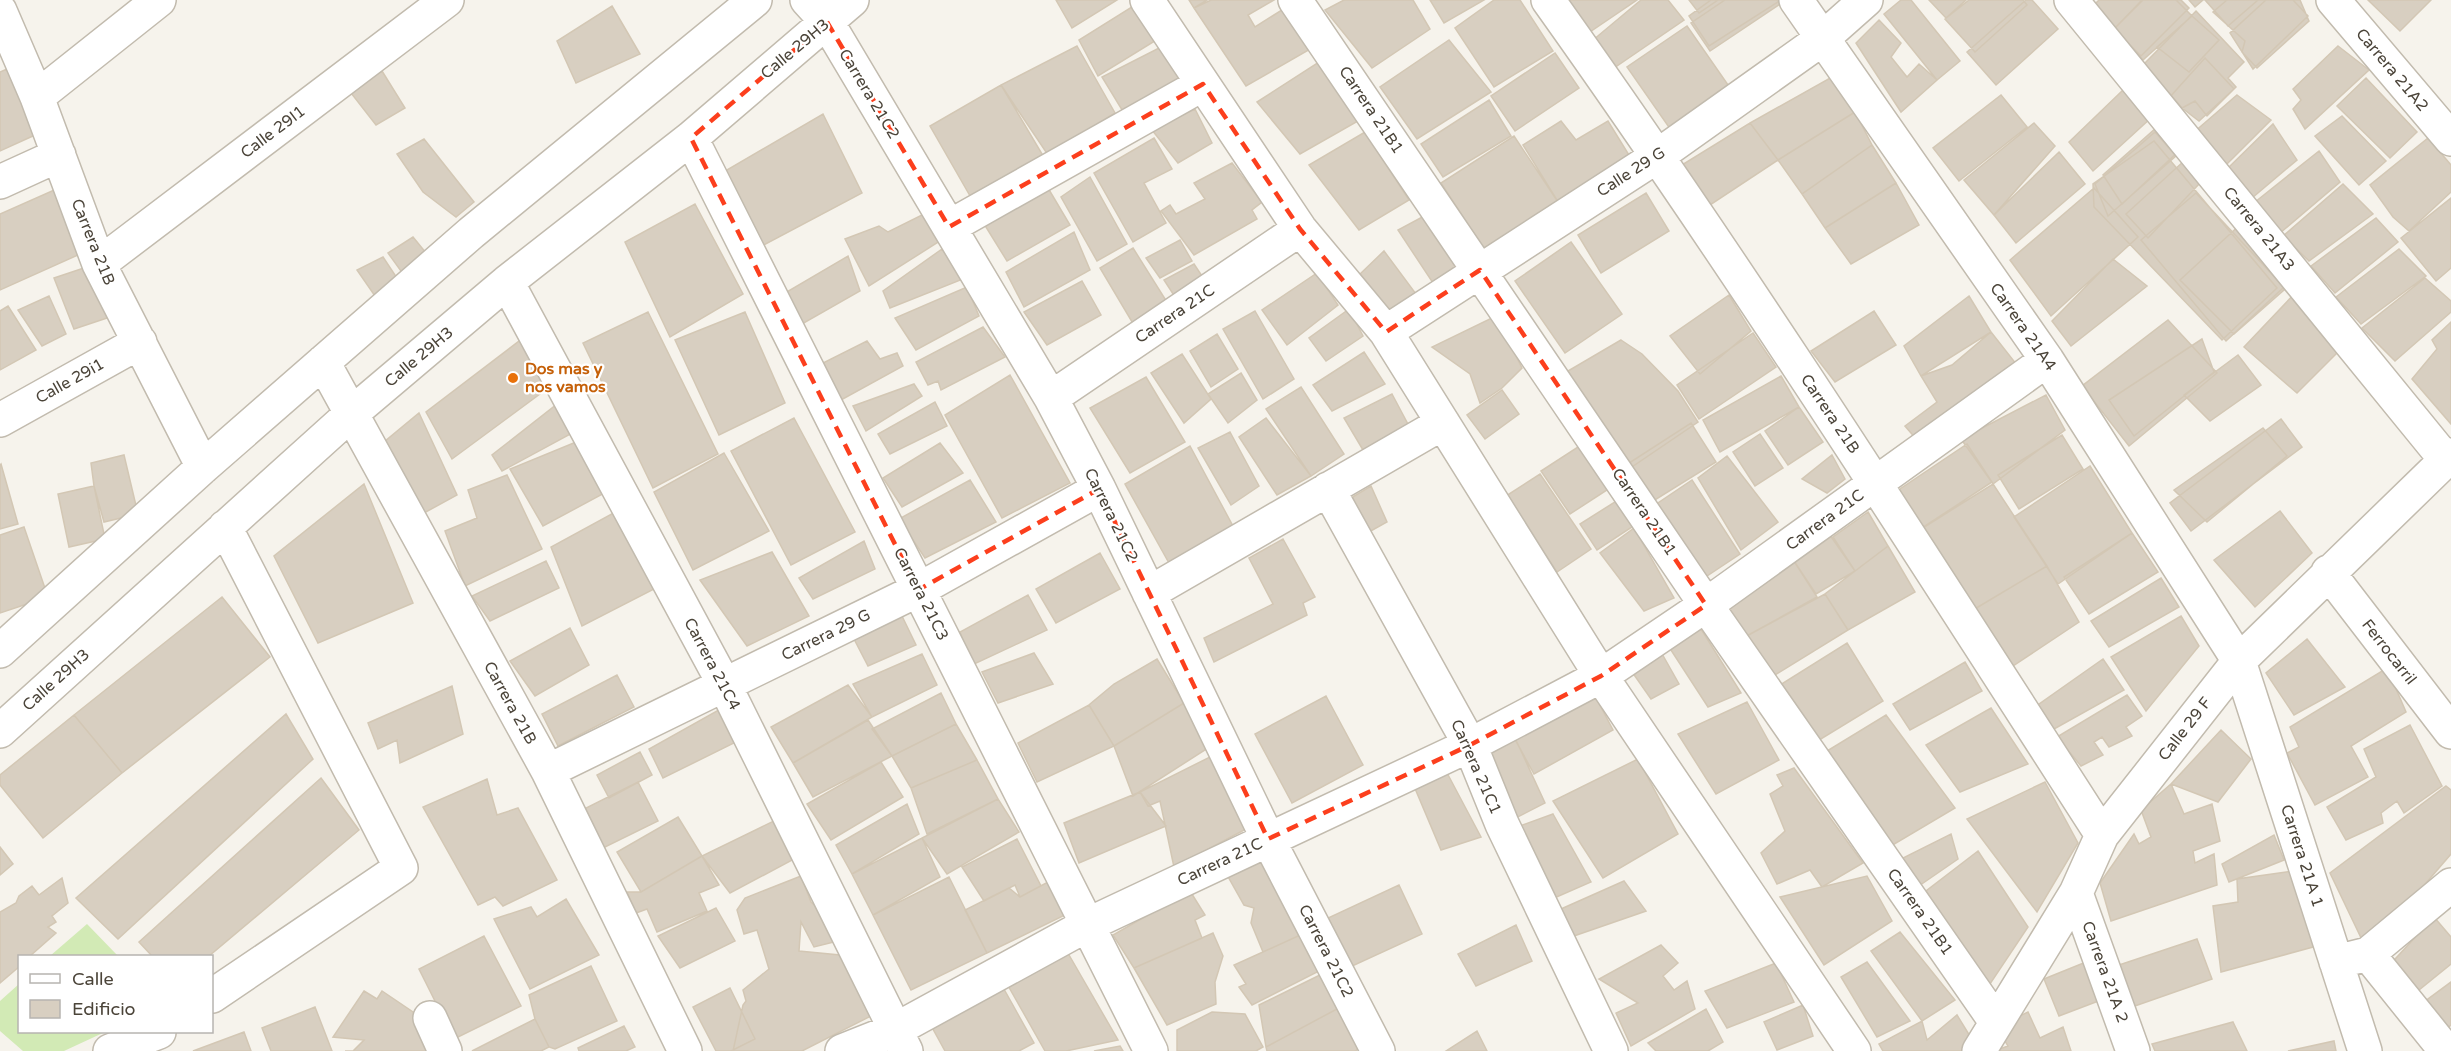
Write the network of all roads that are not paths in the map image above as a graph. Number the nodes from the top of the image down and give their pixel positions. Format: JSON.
{"nodes":[{"id":1,"x":159,"y":0,"type":"edge"},
{"id":2,"x":447,"y":0,"type":"edge"},
{"id":3,"x":755,"y":0,"type":"edge"},
{"id":4,"x":852,"y":0,"type":"edge"},
{"id":5,"x":1147,"y":0,"type":"edge"},
{"id":6,"x":1295,"y":0,"type":"edge"},
{"id":7,"x":1548,"y":0,"type":"edge"},
{"id":8,"x":1796,"y":0,"type":"edge"},
{"id":9,"x":1866,"y":0,"type":"edge"},
{"id":10,"x":2071,"y":0,"type":"edge"},
{"id":11,"x":2333,"y":0,"type":"edge"},
{"id":12,"x":0,"y":11,"type":"edge"},
{"id":13,"x":817,"y":11,"type":"edge"},
{"id":14,"x":1822,"y":39,"type":"junction"},
{"id":15,"x":1203,"y":84,"type":"junction"},
{"id":16,"x":37,"y":97,"type":"junction"},
{"id":17,"x":691,"y":138,"type":"junction"},
{"id":18,"x":2451,"y":139,"type":"edge"},
{"id":19,"x":59,"y":155,"type":"junction"},
{"id":20,"x":1659,"y":155,"type":"junction"},
{"id":21,"x":0,"y":182,"type":"edge"},
{"id":22,"x":949,"y":227,"type":"junction"},
{"id":23,"x":1300,"y":229,"type":"junction"},
{"id":24,"x":99,"y":264,"type":"junction"},
{"id":25,"x":1480,"y":270,"type":"junction"},
{"id":26,"x":507,"y":282,"type":"junction"},
{"id":27,"x":1386,"y":332,"type":"junction"},
{"id":28,"x":140,"y":342,"type":"junction"},
{"id":29,"x":2047,"y":360,"type":"junction"},
{"id":30,"x":323,"y":362,"type":"junction"},
{"id":31,"x":1051,"y":398,"type":"junction"},
{"id":32,"x":351,"y":414,"type":"junction"},
{"id":33,"x":0,"y":420,"type":"edge"},
{"id":34,"x":1443,"y":423,"type":"junction"},
{"id":35,"x":2448,"y":457,"type":"edge"},
{"id":36,"x":203,"y":466,"type":"junction"},
{"id":37,"x":1876,"y":483,"type":"junction"},
{"id":38,"x":1099,"y":489,"type":"junction"},
{"id":39,"x":1328,"y":489,"type":"junction"},
{"id":40,"x":225,"y":527,"type":"junction"},
{"id":41,"x":2328,"y":572,"type":"junction"},
{"id":42,"x":918,"y":590,"type":"junction"},
{"id":43,"x":1149,"y":593,"type":"junction"},
{"id":44,"x":1706,"y":605,"type":"junction"},
{"id":45,"x":0,"y":651,"type":"edge"},
{"id":46,"x":2239,"y":661,"type":"junction"},
{"id":47,"x":1601,"y":676,"type":"junction"},
{"id":48,"x":724,"y":684,"type":"junction"},
{"id":49,"x":0,"y":731,"type":"edge"},
{"id":50,"x":2451,"y":732,"type":"edge"},
{"id":51,"x":1470,"y":745,"type":"junction"},
{"id":52,"x":548,"y":771,"type":"junction"},
{"id":53,"x":2102,"y":835,"type":"junction"},
{"id":54,"x":1268,"y":839,"type":"junction"},
{"id":55,"x":2451,"y":885,"type":"edge"},
{"id":56,"x":2076,"y":893,"type":"junction"},
{"id":57,"x":1087,"y":925,"type":"junction"},
{"id":58,"x":2368,"y":954,"type":"junction"},
{"id":59,"x":2336,"y":962,"type":"junction"},
{"id":60,"x":213,"y":995,"type":"edge"},
{"id":61,"x":430,"y":1018,"type":"dead end"},
{"id":62,"x":1996,"y":1022,"type":"junction"},
{"id":63,"x":156,"y":1033,"type":"edge"},
{"id":64,"x":901,"y":1040,"type":"edge"},
{"id":65,"x":111,"y":1051,"type":"edge"},
{"id":66,"x":445,"y":1051,"type":"edge"},
{"id":67,"x":685,"y":1051,"type":"edge"},
{"id":68,"x":842,"y":1051,"type":"edge"},
{"id":69,"x":1151,"y":1051,"type":"edge"},
{"id":70,"x":1378,"y":1051,"type":"edge"},
{"id":71,"x":1611,"y":1051,"type":"edge"},
{"id":72,"x":1854,"y":1051,"type":"edge"},
{"id":73,"x":1979,"y":1051,"type":"edge"},
{"id":74,"x":2133,"y":1051,"type":"edge"},
{"id":75,"x":2365,"y":1051,"type":"edge"},
{"id":76,"x":2446,"y":1051,"type":"edge"}],
"edges":[{"from":1,"to":16,"type":"street"},
{"from":2,"to":24,"type":"street","name":"Calle 29I1"},
{"from":3,"to":30,"type":"street"},
{"from":4,"to":13,"type":"street","name":"Calle 29H3"},
{"from":5,"to":15,"type":"street"},
{"from":6,"to":25,"type":"street","name":"Carrera 21B1"},
{"from":7,"to":20,"type":"street","name":"Carrera 21B"},
{"from":8,"to":14,"type":"street","name":"Carrera 21A4"},
{"from":9,"to":14,"type":"street","name":"Calle 29 G"},
{"from":10,"to":35,"type":"street","name":"Carrera 21A3"},
{"from":11,"to":18,"type":"street","name":"Carrera 21A2"},
{"from":12,"to":16,"type":"street","name":"Carrera 21B"},
{"from":13,"to":17,"type":"street","name":"Calle 29H3"},
{"from":13,"to":22,"type":"street","name":"Carrera 21C2"},
{"from":14,"to":20,"type":"street","name":"Calle 29 G"},
{"from":14,"to":29,"type":"street","name":"Carrera 21A4"},
{"from":15,"to":22,"type":"street"},
{"from":15,"to":23,"type":"street"},
{"from":16,"to":19,"type":"street","name":"Carrera 21B"},
{"from":17,"to":26,"type":"street","name":"Calle 29H3"},
{"from":17,"to":42,"type":"street","name":"Carrera 21C3"},
{"from":19,"to":21,"type":"street"},
{"from":19,"to":24,"type":"street","name":"Carrera 21B"},
{"from":20,"to":25,"type":"street","name":"Calle 29 G"},
{"from":20,"to":37,"type":"street","name":"Carrera 21B"},
{"from":22,"to":31,"type":"street","name":"Carrera 21C2"},
{"from":23,"to":27,"type":"street"},
{"from":23,"to":31,"type":"street","name":"Carrera 21C"},
{"from":24,"to":28,"type":"street","name":"Carrera 21B"},
{"from":25,"to":27,"type":"street","name":"Calle 29 G"},
{"from":25,"to":44,"type":"street","name":"Carrera 21B1"},
{"from":26,"to":32,"type":"street","name":"Calle 29H3"},
{"from":26,"to":48,"type":"street","name":"Carrera 21C4"},
{"from":27,"to":34,"type":"street"},
{"from":28,"to":33,"type":"street","name":"Calle 29i1"},
{"from":28,"to":36,"type":"street","name":"Carrera 21B"},
{"from":29,"to":37,"type":"street","name":"Carrera 21C"},
{"from":29,"to":46,"type":"street","name":"Carrera 21A4"},
{"from":30,"to":32,"type":"street","name":"Carrera 21B"},
{"from":30,"to":36,"type":"street"},
{"from":31,"to":38,"type":"street","name":"Carrera 21C2"},
{"from":32,"to":40,"type":"street","name":"Calle 29H3"},
{"from":32,"to":52,"type":"street","name":"Carrera 21B"},
{"from":34,"to":39,"type":"street"},
{"from":34,"to":47,"type":"street"},
{"from":35,"to":41,"type":"street","name":"Calle 29 F"},
{"from":36,"to":45,"type":"street"},
{"from":37,"to":44,"type":"street","name":"Carrera 21C"},
{"from":37,"to":53,"type":"street","name":"Carrera 21B"},
{"from":38,"to":42,"type":"street","name":"Carrera 29 G"},
{"from":38,"to":43,"type":"street","name":"Carrera 21C2"},
{"from":39,"to":43,"type":"street"},
{"from":39,"to":51,"type":"street","name":"Carrera 21C1"},
{"from":40,"to":49,"type":"street","name":"Calle 29H3"},
{"from":40,"to":60,"type":"street"},
{"from":41,"to":46,"type":"street","name":"Calle 29 F"},
{"from":41,"to":50,"type":"street","name":"Ferrocarril"},
{"from":42,"to":48,"type":"street","name":"Carrera 29 G"},
{"from":42,"to":57,"type":"street","name":"Carrera 21C3"},
{"from":43,"to":54,"type":"street","name":"Carrera 21C2"},
{"from":44,"to":47,"type":"street","name":"Carrera 21C"},
{"from":44,"to":62,"type":"street","name":"Carrera 21B1"},
{"from":46,"to":53,"type":"street","name":"Calle 29 F"},
{"from":46,"to":59,"type":"street","name":"Carrera 21A 1"},
{"from":47,"to":51,"type":"street","name":"Carrera 21C"},
{"from":47,"to":72,"type":"street"},
{"from":48,"to":52,"type":"street","name":"Carrera 29 G"},
{"from":48,"to":64,"type":"street","name":"Carrera 21C4"},
{"from":51,"to":54,"type":"street","name":"Carrera 21C"},
{"from":51,"to":71,"type":"street","name":"Carrera 21C1"},
{"from":52,"to":67,"type":"street","name":"Carrera 21B"},
{"from":53,"to":56,"type":"street","name":"Calle 29 F"},
{"from":54,"to":57,"type":"street","name":"Carrera 21C"},
{"from":54,"to":70,"type":"street","name":"Carrera 21C2"},
{"from":55,"to":58,"type":"street"},
{"from":56,"to":62,"type":"street","name":"Calle 29 F"},
{"from":56,"to":74,"type":"street","name":"Carrera 21A 2"},
{"from":57,"to":64,"type":"street","name":"Carrera 21C"},
{"from":57,"to":69,"type":"street","name":"Carrera 21C3"},
{"from":58,"to":59,"type":"street"},
{"from":58,"to":76,"type":"street"},
{"from":59,"to":75,"type":"street","name":"Carrera 21A 1"},
{"from":61,"to":66,"type":"street"},
{"from":62,"to":73,"type":"street","name":"Calle 29 F"},
{"from":63,"to":65,"type":"street"},
{"from":64,"to":68,"type":"street","name":"Carrera 21C"}]}
